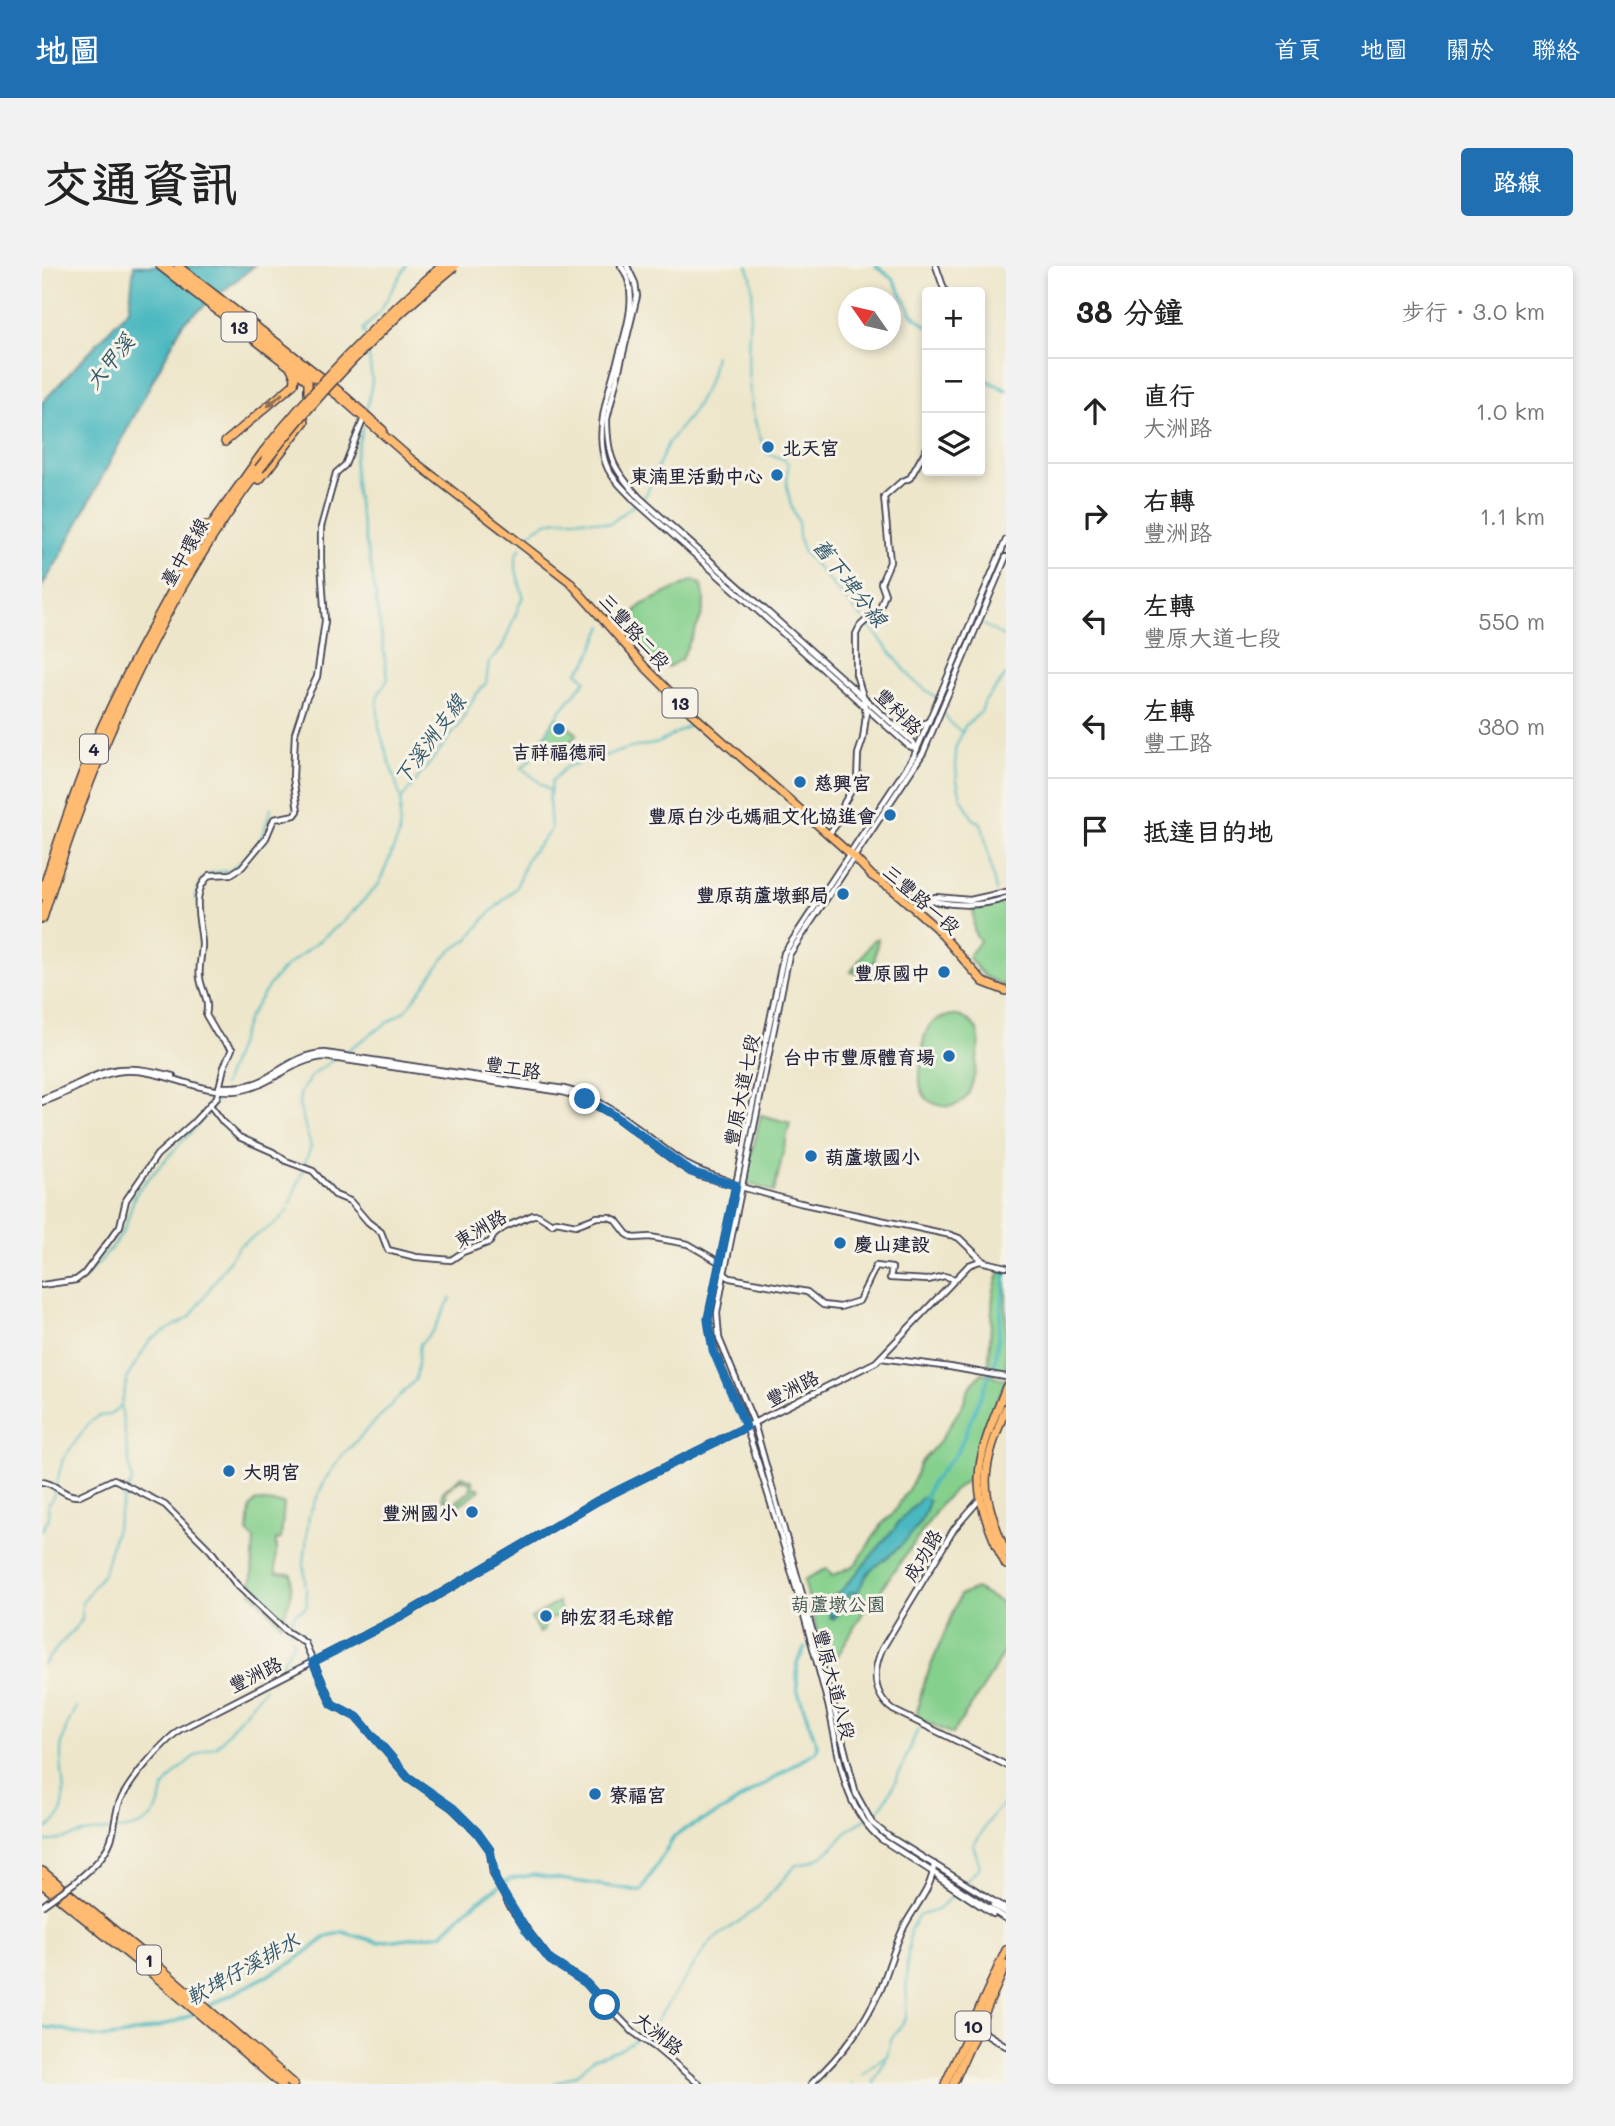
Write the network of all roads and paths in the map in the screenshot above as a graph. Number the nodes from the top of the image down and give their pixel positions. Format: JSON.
{"nodes":[{"id":1,"x":160,"y":266,"type":"edge"},
{"id":2,"x":167,"y":266,"type":"edge"},
{"id":3,"x":178,"y":266,"type":"edge"},
{"id":4,"x":443,"y":266,"type":"edge"},
{"id":5,"x":454,"y":266,"type":"edge"},
{"id":6,"x":621,"y":266,"type":"edge"},
{"id":7,"x":627,"y":266,"type":"edge"},
{"id":8,"x":936,"y":266,"type":"edge"},
{"id":9,"x":943,"y":287,"type":"edge"},
{"id":10,"x":291,"y":367,"type":"junction"},
{"id":11,"x":321,"y":381,"type":"junction"},
{"id":12,"x":308,"y":393,"type":"dead end"},
{"id":13,"x":365,"y":417,"type":"junction"},
{"id":14,"x":288,"y":418,"type":"dead end"},
{"id":15,"x":304,"y":421,"type":"dead end"},
{"id":16,"x":293,"y":434,"type":"junction"},
{"id":17,"x":225,"y":442,"type":"dead end"},
{"id":18,"x":922,"y":457,"type":"edge"},
{"id":19,"x":1006,"y":540,"type":"edge"},
{"id":20,"x":1006,"y":557,"type":"edge"},
{"id":21,"x":182,"y":582,"type":"junction"},
{"id":22,"x":863,"y":696,"type":"junction"},
{"id":23,"x":866,"y":707,"type":"junction"},
{"id":24,"x":929,"y":720,"type":"junction"},
{"id":25,"x":898,"y":728,"type":"junction"},
{"id":26,"x":917,"y":749,"type":"junction"},
{"id":27,"x":828,"y":835,"type":"junction"},
{"id":28,"x":852,"y":855,"type":"junction"},
{"id":29,"x":892,"y":889,"type":"junction"},
{"id":30,"x":1006,"y":892,"type":"edge"},
{"id":31,"x":42,"y":895,"type":"edge"},
{"id":32,"x":1006,"y":898,"type":"edge"},
{"id":33,"x":971,"y":902,"type":"junction"},
{"id":34,"x":42,"y":918,"type":"edge"},
{"id":35,"x":1006,"y":991,"type":"edge"},
{"id":36,"x":220,"y":1088,"type":"junction"},
{"id":37,"x":42,"y":1100,"type":"edge"},
{"id":38,"x":210,"y":1105,"type":"junction"},
{"id":39,"x":739,"y":1186,"type":"junction"},
{"id":40,"x":719,"y":1262,"type":"junction"},
{"id":41,"x":985,"y":1263,"type":"junction"},
{"id":42,"x":1003,"y":1267,"type":"edge"},
{"id":43,"x":724,"y":1274,"type":"junction"},
{"id":44,"x":955,"y":1279,"type":"junction"},
{"id":45,"x":42,"y":1284,"type":"edge"},
{"id":46,"x":881,"y":1358,"type":"junction"},
{"id":47,"x":1006,"y":1377,"type":"edge"},
{"id":48,"x":1006,"y":1387,"type":"edge"},
{"id":49,"x":1006,"y":1408,"type":"edge"},
{"id":50,"x":754,"y":1423,"type":"junction"},
{"id":51,"x":746,"y":1427,"type":"junction"},
{"id":52,"x":42,"y":1482,"type":"edge"},
{"id":53,"x":984,"y":1497,"type":"junction"},
{"id":54,"x":1006,"y":1553,"type":"edge"},
{"id":55,"x":1006,"y":1565,"type":"edge"},
{"id":56,"x":313,"y":1662,"type":"junction"},
{"id":57,"x":1006,"y":1765,"type":"edge"},
{"id":58,"x":934,"y":1864,"type":"junction"},
{"id":59,"x":42,"y":1866,"type":"edge"},
{"id":60,"x":42,"y":1872,"type":"edge"},
{"id":61,"x":938,"y":1872,"type":"junction"},
{"id":62,"x":42,"y":1885,"type":"edge"},
{"id":63,"x":42,"y":1906,"type":"edge"},
{"id":64,"x":1006,"y":1911,"type":"edge"},
{"id":65,"x":1006,"y":1921,"type":"edge"},
{"id":66,"x":102,"y":1922,"type":"junction"},
{"id":67,"x":1006,"y":1950,"type":"edge"},
{"id":68,"x":1006,"y":1965,"type":"edge"},
{"id":69,"x":192,"y":2002,"type":"junction"},
{"id":70,"x":210,"y":2018,"type":"junction"},
{"id":71,"x":976,"y":2027,"type":"junction"},
{"id":72,"x":1006,"y":2046,"type":"edge"},
{"id":73,"x":282,"y":2084,"type":"edge"},
{"id":74,"x":293,"y":2084,"type":"edge"},
{"id":75,"x":699,"y":2084,"type":"edge"},
{"id":76,"x":811,"y":2084,"type":"edge"},
{"id":77,"x":945,"y":2084,"type":"edge"},
{"id":78,"x":953,"y":2084,"type":"edge"}],
"edges":[{"from":1,"to":10,"type":"main road","number":"13"},
{"from":2,"to":11,"type":"main road","number":"13"},
{"from":3,"to":11,"type":"main road","number":"13"},
{"from":4,"to":21,"type":"highway","name":"臺中環線","number":"4","bridge":true},
{"from":5,"to":21,"type":"highway","name":"臺中環線","number":"4","bridge":true},
{"from":6,"to":23,"type":"street","name":"豐科路"},
{"from":7,"to":22,"type":"street","name":"豐科路"},
{"from":8,"to":9,"type":"street"},
{"from":10,"to":12,"type":"main road","number":"13"},
{"from":10,"to":17,"type":"main road","one_way":true},
{"from":11,"to":13,"type":"main road","name":"三豐路二段","number":"13"},
{"from":11,"to":16,"type":"highway"},
{"from":13,"to":27,"type":"main road","name":"三豐路二段","number":"13"},
{"from":13,"to":36,"type":"street"},
{"from":14,"to":21,"type":"highway"},
{"from":15,"to":16,"type":"highway"},
{"from":16,"to":21,"type":"highway"},
{"from":18,"to":22,"type":"street"},
{"from":19,"to":24,"type":"street"},
{"from":20,"to":28,"type":"street"},
{"from":21,"to":31,"type":"highway","name":"臺中環線","number":"4"},
{"from":21,"to":34,"type":"highway","name":"臺中環線","number":"4"},
{"from":22,"to":23,"type":"street"},
{"from":22,"to":25,"type":"street","name":"豐科路"},
{"from":23,"to":26,"type":"street","name":"豐科路"},
{"from":23,"to":27,"type":"street"},
{"from":24,"to":25,"type":"street"},
{"from":24,"to":26,"type":"street"},
{"from":25,"to":26,"type":"street","name":"豐科路"},
{"from":26,"to":28,"type":"street"},
{"from":27,"to":28,"type":"main road","name":"三豐路二段","number":"13"},
{"from":28,"to":29,"type":"main road","name":"三豐路一段","number":"13"},
{"from":28,"to":39,"type":"street","name":"豐原大道七段"},
{"from":29,"to":33,"type":"street"},
{"from":29,"to":35,"type":"main road","name":"三豐路一段","number":"13"},
{"from":30,"to":33,"type":"street"},
{"from":32,"to":33,"type":"street"},
{"from":36,"to":37,"type":"street","name":"豐工路"},
{"from":36,"to":38,"type":"street"},
{"from":36,"to":39,"type":"street","name":"豐工路"},
{"from":38,"to":40,"type":"street","name":"東洲路"},
{"from":38,"to":45,"type":"street"},
{"from":39,"to":40,"type":"street","name":"豐原大道七段"},
{"from":39,"to":41,"type":"street","name":"豐工路"},
{"from":39,"to":43,"type":"street","name":"豐原大道七段"},
{"from":40,"to":43,"type":"street"},
{"from":40,"to":51,"type":"street","name":"豐原大道七段"},
{"from":41,"to":42,"type":"street"},
{"from":41,"to":44,"type":"street","name":"豐洲路"},
{"from":43,"to":44,"type":"street"},
{"from":43,"to":50,"type":"street","name":"豐原大道七段"},
{"from":44,"to":46,"type":"street","name":"豐洲路"},
{"from":46,"to":47,"type":"street"},
{"from":46,"to":50,"type":"street","name":"豐洲路"},
{"from":48,"to":53,"type":"main road"},
{"from":49,"to":53,"type":"main road"},
{"from":50,"to":51,"type":"street","name":"豐洲路"},
{"from":50,"to":58,"type":"street","name":"豐原大道八段"},
{"from":51,"to":56,"type":"street","name":"豐洲路"},
{"from":51,"to":61,"type":"street","name":"豐原大道八段"},
{"from":52,"to":56,"type":"street","name":"大洲路"},
{"from":53,"to":54,"type":"main road"},
{"from":53,"to":55,"type":"main road"},
{"from":53,"to":57,"type":"street","name":"成功路"},
{"from":56,"to":63,"type":"street","name":"豐洲路","bridge":true},
{"from":56,"to":75,"type":"street","name":"大洲路"},
{"from":58,"to":61,"type":"street"},
{"from":58,"to":64,"type":"street","name":"豐原大道八段"},
{"from":59,"to":66,"type":"highway"},
{"from":60,"to":66,"type":"highway","number":"1"},
{"from":61,"to":64,"type":"street"},
{"from":61,"to":65,"type":"street","name":"豐原大道八段"},
{"from":61,"to":76,"type":"street"},
{"from":62,"to":69,"type":"highway","number":"1"},
{"from":66,"to":69,"type":"highway","number":"1"},
{"from":67,"to":71,"type":"main road","number":"10"},
{"from":68,"to":71,"type":"main road","number":"10"},
{"from":69,"to":70,"type":"highway","number":"1"},
{"from":70,"to":73,"type":"highway","number":"1"},
{"from":70,"to":74,"type":"highway","number":"1"},
{"from":71,"to":72,"type":"street"},
{"from":71,"to":77,"type":"main road","number":"10"},
{"from":71,"to":78,"type":"main road","number":"10"}]}
